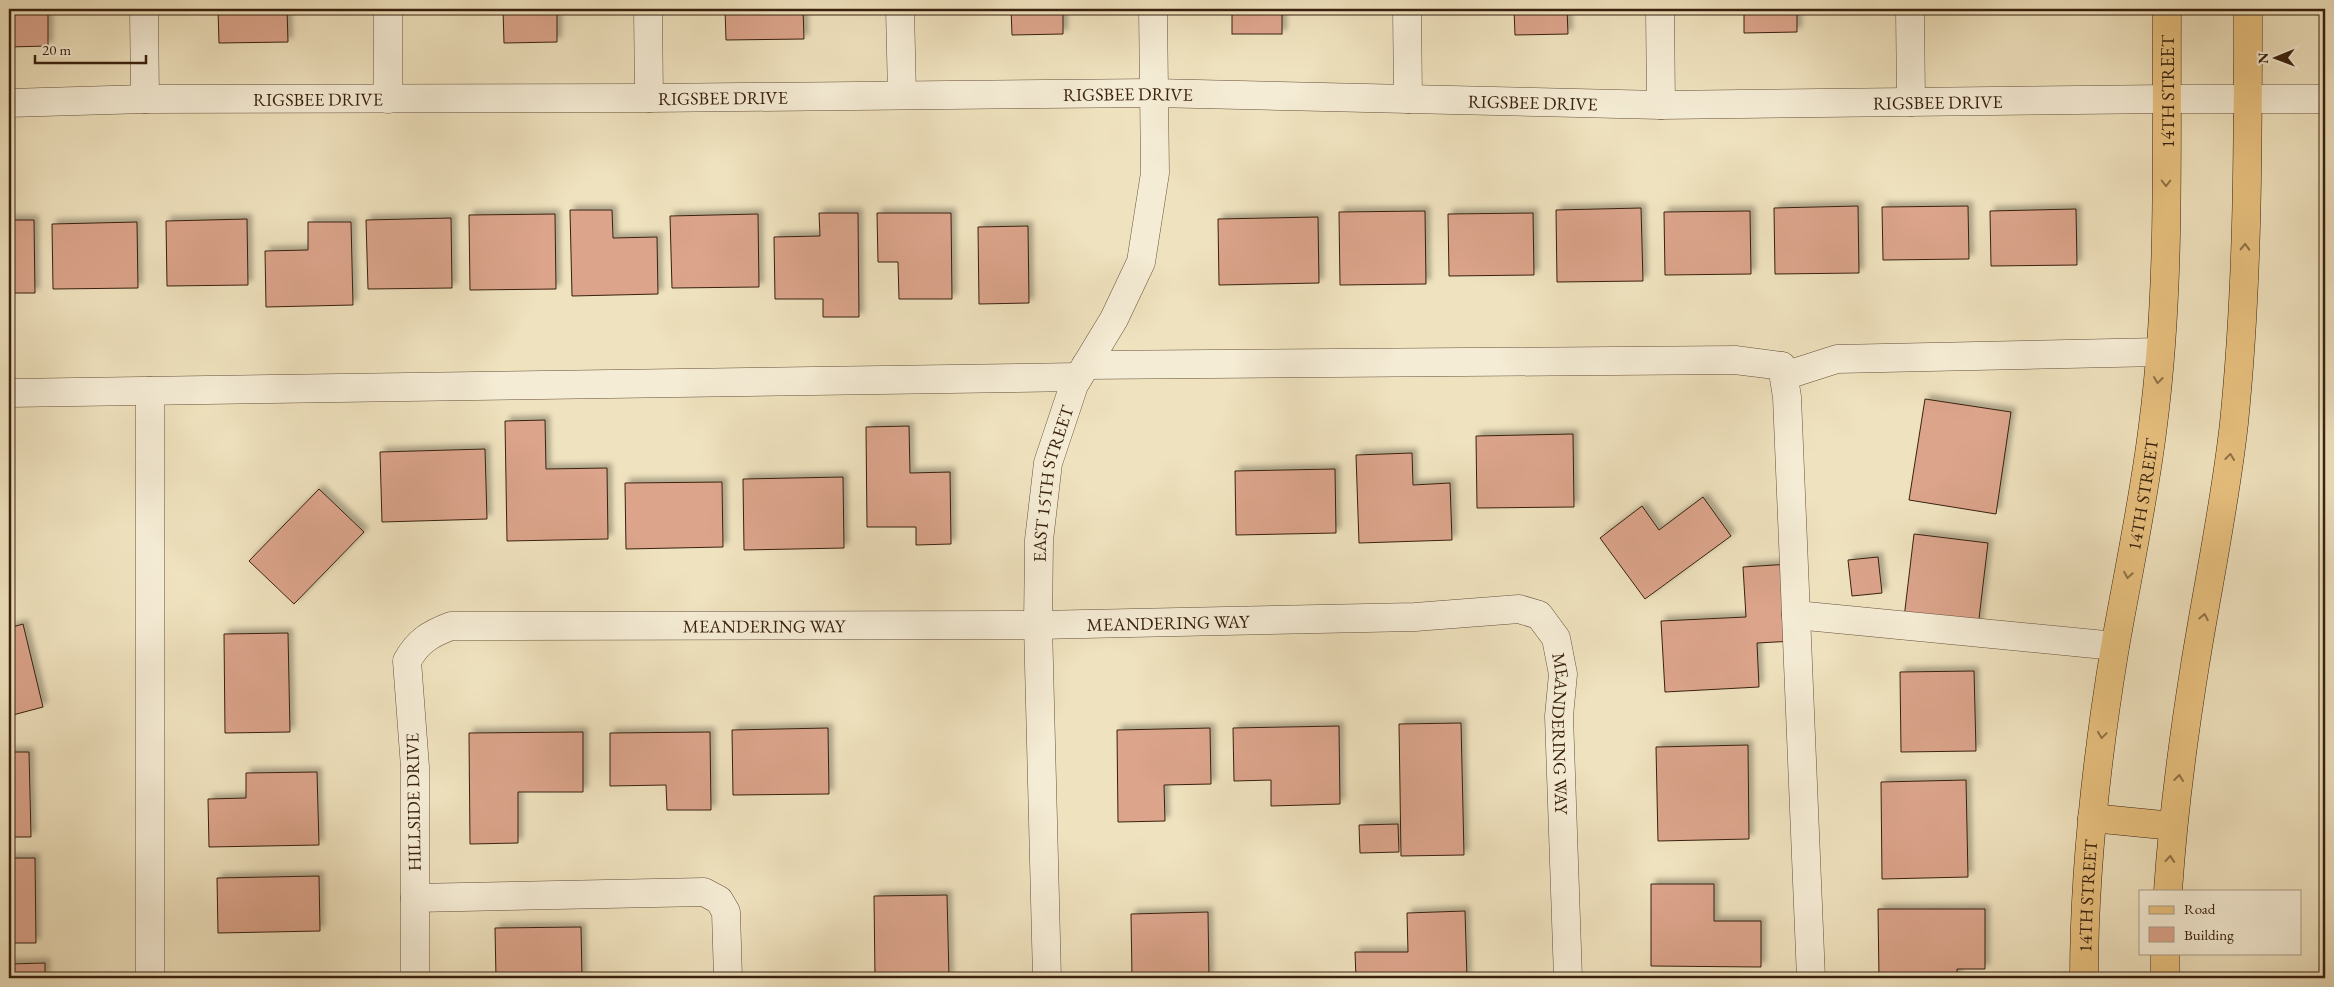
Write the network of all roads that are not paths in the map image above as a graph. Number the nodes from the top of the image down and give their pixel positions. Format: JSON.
{"nodes":[{"id":1,"x":144,"y":9,"type":"edge"},
{"id":2,"x":388,"y":9,"type":"edge"},
{"id":3,"x":648,"y":9,"type":"edge"},
{"id":4,"x":900,"y":9,"type":"edge"},
{"id":5,"x":1153,"y":9,"type":"edge"},
{"id":6,"x":1407,"y":9,"type":"edge"},
{"id":7,"x":1660,"y":9,"type":"edge"},
{"id":8,"x":1910,"y":9,"type":"edge"},
{"id":9,"x":2167,"y":9,"type":"edge"},
{"id":10,"x":2248,"y":9,"type":"edge"},
{"id":11,"x":1154,"y":93,"type":"junction"},
{"id":12,"x":902,"y":95,"type":"junction"},
{"id":13,"x":649,"y":98,"type":"junction"},
{"id":14,"x":1408,"y":98,"type":"junction"},
{"id":15,"x":145,"y":99,"type":"junction"},
{"id":16,"x":388,"y":99,"type":"junction"},
{"id":17,"x":2166,"y":99,"type":"junction"},
{"id":18,"x":2325,"y":99,"type":"edge"},
{"id":19,"x":2247,"y":100,"type":"junction"},
{"id":20,"x":1911,"y":102,"type":"junction"},
{"id":21,"x":9,"y":103,"type":"edge"},
{"id":22,"x":1661,"y":104,"type":"junction"},
{"id":23,"x":2160,"y":352,"type":"junction"},
{"id":24,"x":1082,"y":371,"type":"junction"},
{"id":25,"x":1784,"y":376,"type":"junction"},
{"id":26,"x":150,"y":391,"type":"junction"},
{"id":27,"x":9,"y":393,"type":"edge"},
{"id":28,"x":1796,"y":615,"type":"junction"},
{"id":29,"x":1038,"y":626,"type":"junction"},
{"id":30,"x":429,"y":634,"type":"joint"},
{"id":31,"x":2116,"y":646,"type":"junction"},
{"id":32,"x":2092,"y":818,"type":"junction"},
{"id":33,"x":2173,"y":826,"type":"junction"},
{"id":34,"x":2168,"y":890,"type":"edge"},
{"id":35,"x":415,"y":898,"type":"junction"},
{"id":36,"x":2165,"y":954,"type":"edge"},
{"id":37,"x":150,"y":978,"type":"edge"},
{"id":38,"x":415,"y":978,"type":"edge"},
{"id":39,"x":728,"y":978,"type":"edge"},
{"id":40,"x":1047,"y":978,"type":"edge"},
{"id":41,"x":1568,"y":978,"type":"edge"},
{"id":42,"x":1811,"y":978,"type":"edge"},
{"id":43,"x":2084,"y":978,"type":"edge"},
{"id":44,"x":2165,"y":978,"type":"edge"}],
"edges":[{"from":1,"to":15,"type":"street"},
{"from":2,"to":16,"type":"street"},
{"from":3,"to":13,"type":"street"},
{"from":4,"to":12,"type":"street"},
{"from":5,"to":11,"type":"street","name":"EAST 15TH STREET"},
{"from":6,"to":14,"type":"street"},
{"from":7,"to":22,"type":"street"},
{"from":8,"to":20,"type":"street"},
{"from":9,"to":17,"type":"main road","name":"14TH STREET"},
{"from":10,"to":19,"type":"main road"},
{"from":11,"to":12,"type":"street","name":"RIGSBEE DRIVE"},
{"from":11,"to":14,"type":"street","name":"RIGSBEE DRIVE"},
{"from":11,"to":24,"type":"street","name":"EAST 15TH STREET"},
{"from":12,"to":13,"type":"street","name":"RIGSBEE DRIVE"},
{"from":13,"to":16,"type":"street","name":"RIGSBEE DRIVE"},
{"from":14,"to":22,"type":"street","name":"RIGSBEE DRIVE"},
{"from":15,"to":16,"type":"street","name":"RIGSBEE DRIVE"},
{"from":15,"to":21,"type":"street","name":"RIGSBEE DRIVE"},
{"from":17,"to":19,"type":"street","name":"RIGSBEE DRIVE"},
{"from":17,"to":20,"type":"street","name":"RIGSBEE DRIVE"},
{"from":17,"to":23,"type":"main road","name":"14TH STREET","one_way":true},
{"from":18,"to":19,"type":"street","name":"RIGSBEE DRIVE"},
{"from":33,"to":19,"type":"main road","one_way":true},
{"from":20,"to":22,"type":"street","name":"RIGSBEE DRIVE"},
{"from":23,"to":25,"type":"street"},
{"from":23,"to":31,"type":"main road","name":"14TH STREET","one_way":true},
{"from":24,"to":25,"type":"street"},
{"from":24,"to":26,"type":"street"},
{"from":24,"to":29,"type":"street","name":"EAST 15TH STREET"},
{"from":25,"to":28,"type":"street"},
{"from":26,"to":27,"type":"street"},
{"from":26,"to":37,"type":"street"},
{"from":28,"to":31,"type":"street"},
{"from":28,"to":42,"type":"street"},
{"from":29,"to":30,"type":"street","name":"MEANDERING WAY"},
{"from":29,"to":40,"type":"street","name":"EAST 15TH STREET"},
{"from":29,"to":41,"type":"street","name":"MEANDERING WAY"},
{"from":30,"to":35,"type":"street","name":"HILLSIDE DRIVE"},
{"from":31,"to":32,"type":"main road","name":"14TH STREET","one_way":true},
{"from":32,"to":33,"type":"main road"},
{"from":32,"to":43,"type":"main road","name":"14TH STREET"},
{"from":34,"to":33,"type":"main road","one_way":true},
{"from":35,"to":38,"type":"street","name":"HILLSIDE DRIVE"},
{"from":35,"to":39,"type":"street"},
{"from":36,"to":44,"type":"main road"}]}
